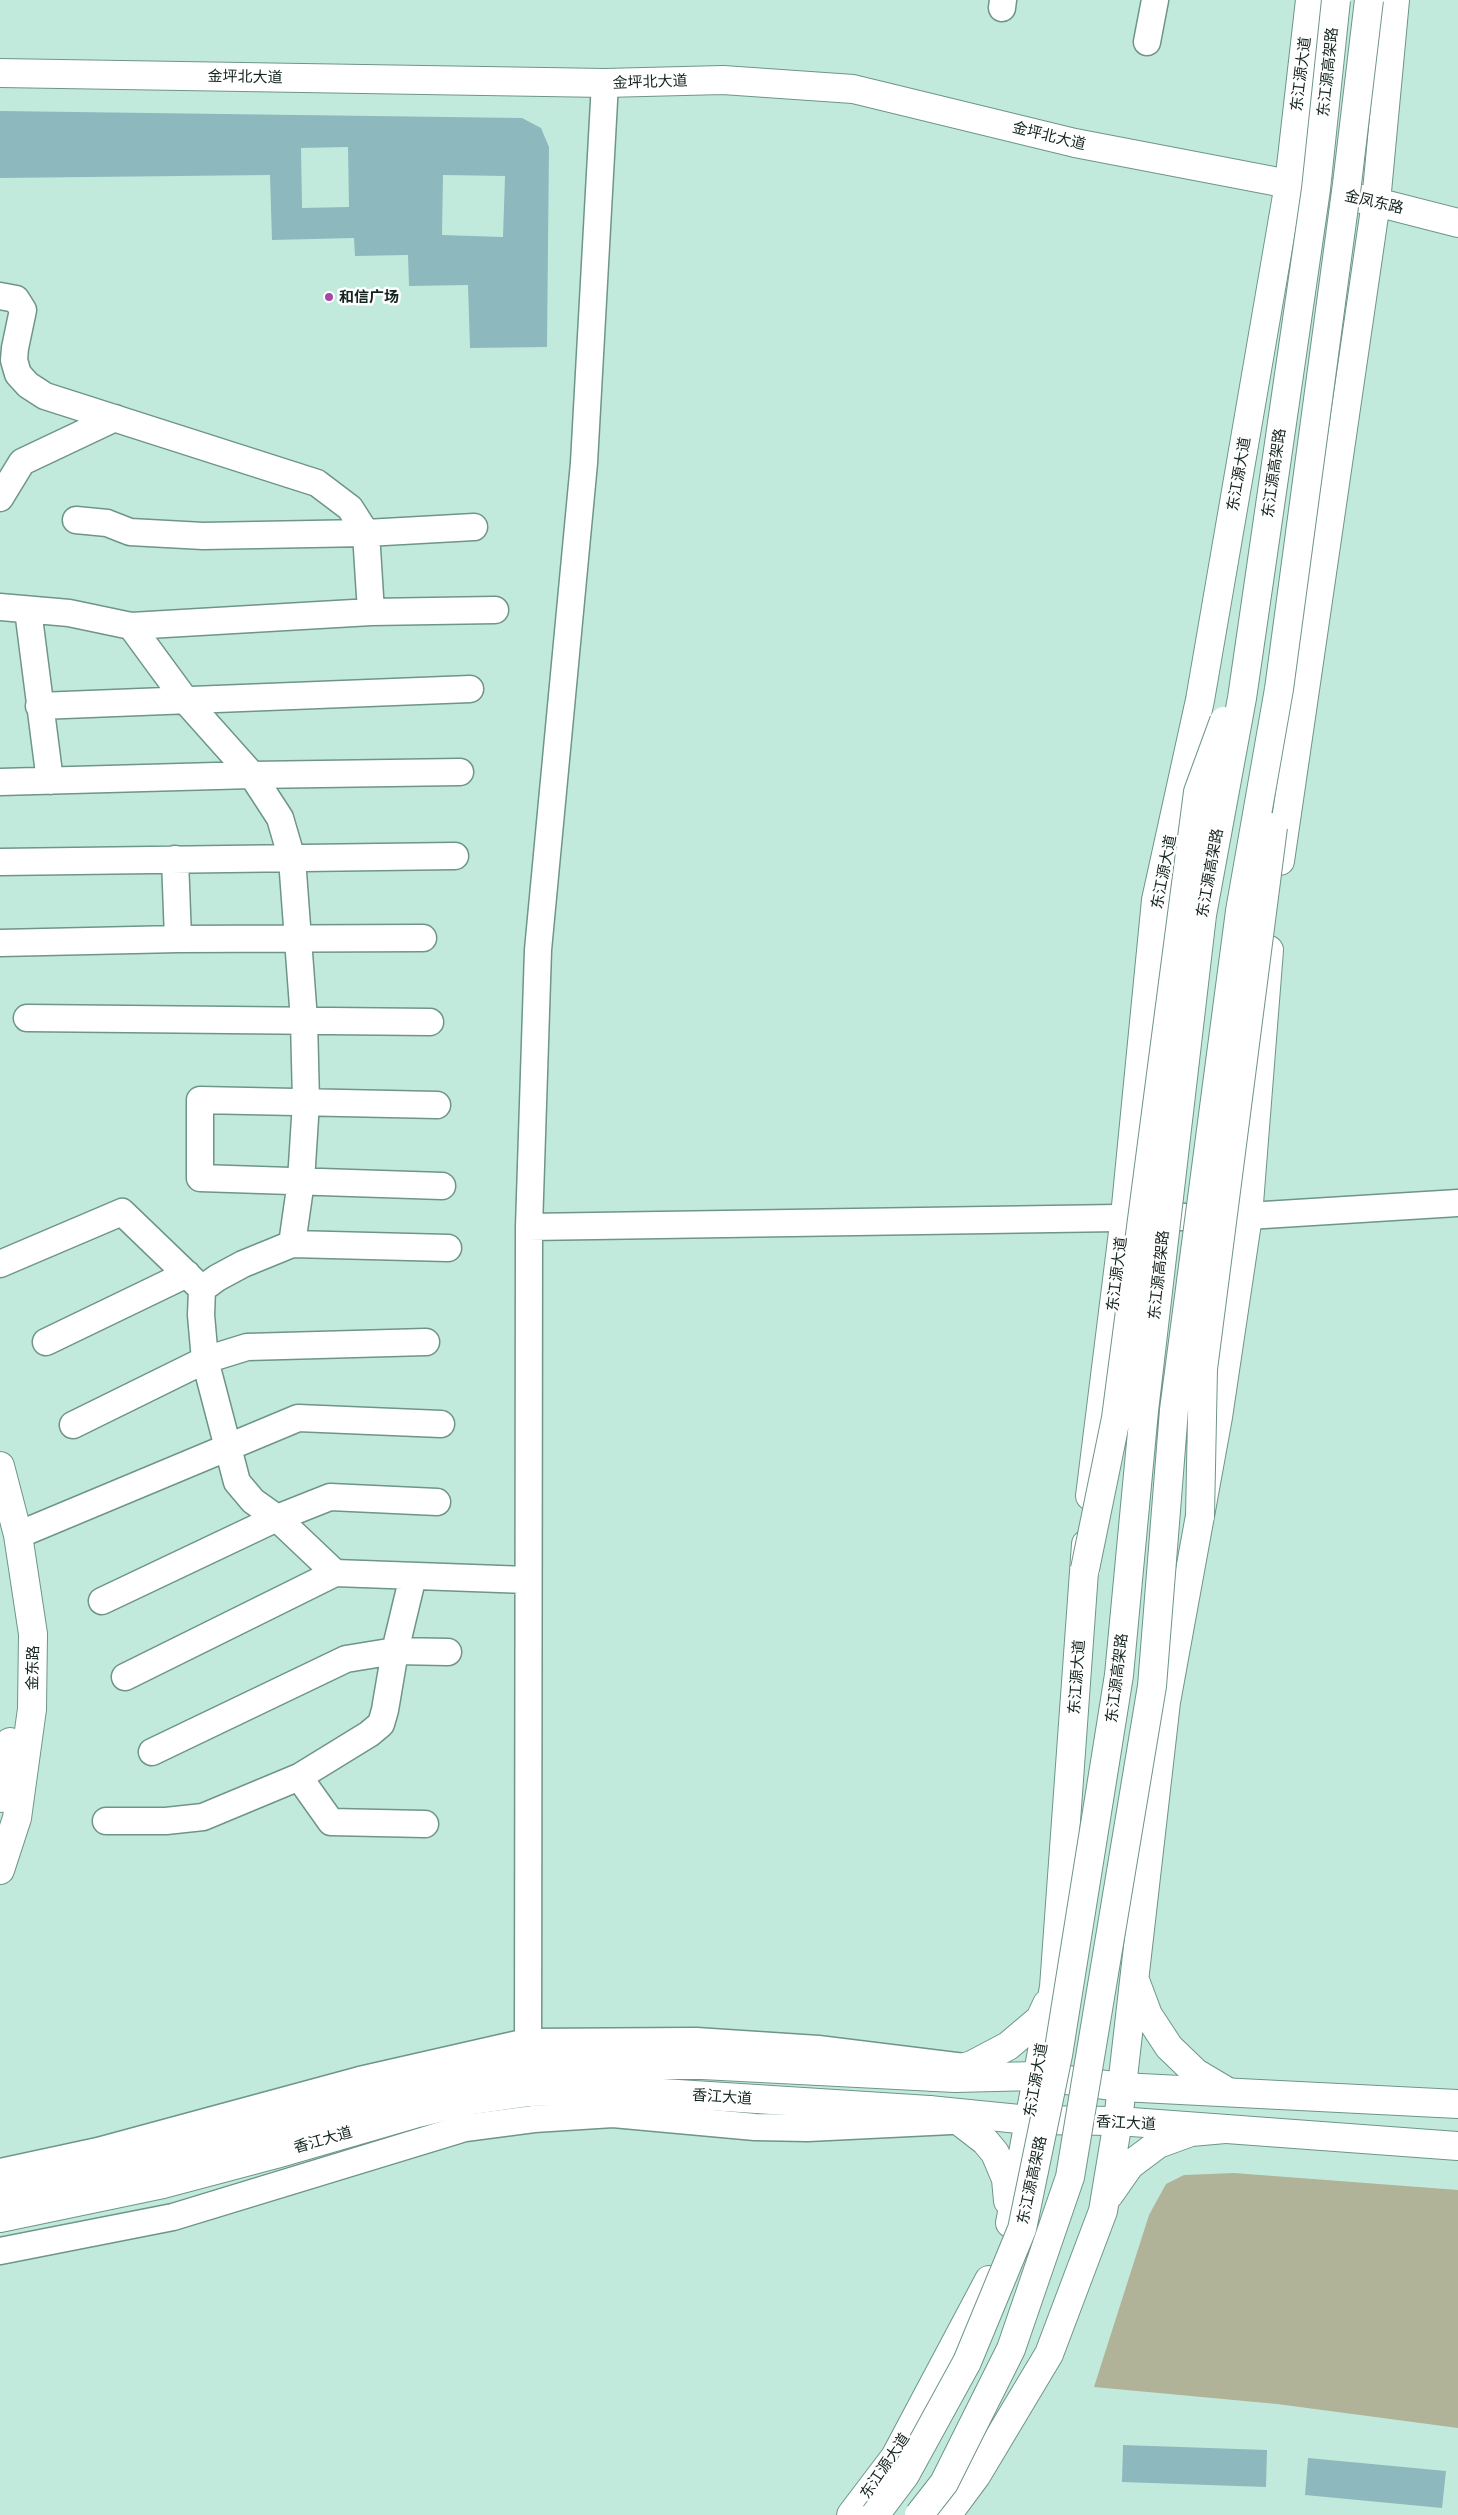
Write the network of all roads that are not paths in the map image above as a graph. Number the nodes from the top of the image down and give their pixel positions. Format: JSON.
{"nodes":[{"id":1,"x":1155,"y":0,"type":"edge"},
{"id":2,"x":1310,"y":0,"type":"edge"},
{"id":3,"x":1336,"y":0,"type":"edge"},
{"id":4,"x":1369,"y":0,"type":"edge"},
{"id":5,"x":1395,"y":0,"type":"edge"},
{"id":6,"x":1146,"y":42,"type":"dead end"},
{"id":7,"x":0,"y":73,"type":"edge"},
{"id":8,"x":605,"y":83,"type":"junction"},
{"id":9,"x":1289,"y":184,"type":"junction"},
{"id":10,"x":1376,"y":202,"type":"junction"},
{"id":11,"x":1458,"y":223,"type":"edge"},
{"id":12,"x":0,"y":296,"type":"edge"},
{"id":13,"x":9,"y":375,"type":"edge"},
{"id":14,"x":115,"y":418,"type":"junction"},
{"id":15,"x":11,"y":462,"type":"edge"},
{"id":16,"x":0,"y":498,"type":"edge"},
{"id":17,"x":76,"y":520,"type":"dead end"},
{"id":18,"x":474,"y":527,"type":"dead end"},
{"id":19,"x":366,"y":532,"type":"junction"},
{"id":20,"x":0,"y":607,"type":"edge"},
{"id":21,"x":28,"y":610,"type":"junction"},
{"id":22,"x":495,"y":610,"type":"dead end"},
{"id":23,"x":371,"y":612,"type":"junction"},
{"id":24,"x":131,"y":626,"type":"junction"},
{"id":25,"x":1248,"y":656,"type":"junction"},
{"id":26,"x":470,"y":689,"type":"dead end"},
{"id":27,"x":1278,"y":689,"type":"junction"},
{"id":28,"x":186,"y":701,"type":"junction"},
{"id":29,"x":39,"y":706,"type":"junction"},
{"id":30,"x":460,"y":772,"type":"dead end"},
{"id":31,"x":252,"y":774,"type":"junction"},
{"id":32,"x":50,"y":781,"type":"junction"},
{"id":33,"x":0,"y":782,"type":"edge"},
{"id":34,"x":455,"y":856,"type":"dead end"},
{"id":35,"x":175,"y":859,"type":"junction"},
{"id":36,"x":292,"y":859,"type":"junction"},
{"id":37,"x":0,"y":862,"type":"edge"},
{"id":38,"x":297,"y":938,"type":"junction"},
{"id":39,"x":423,"y":938,"type":"dead end"},
{"id":40,"x":178,"y":939,"type":"junction"},
{"id":41,"x":0,"y":943,"type":"edge"},
{"id":42,"x":27,"y":1018,"type":"dead end"},
{"id":43,"x":304,"y":1020,"type":"junction"},
{"id":44,"x":430,"y":1022,"type":"dead end"},
{"id":45,"x":306,"y":1102,"type":"junction"},
{"id":46,"x":437,"y":1105,"type":"dead end"},
{"id":47,"x":301,"y":1181,"type":"junction"},
{"id":48,"x":442,"y":1186,"type":"dead end"},
{"id":49,"x":1458,"y":1203,"type":"edge"},
{"id":50,"x":1125,"y":1216,"type":"junction"},
{"id":51,"x":1248,"y":1216,"type":"junction"},
{"id":52,"x":529,"y":1226,"type":"junction"},
{"id":53,"x":292,"y":1244,"type":"junction"},
{"id":54,"x":448,"y":1248,"type":"dead end"},
{"id":55,"x":0,"y":1264,"type":"edge"},
{"id":56,"x":195,"y":1282,"type":"junction"},
{"id":57,"x":46,"y":1342,"type":"dead end"},
{"id":58,"x":426,"y":1342,"type":"dead end"},
{"id":59,"x":205,"y":1360,"type":"junction"},
{"id":60,"x":441,"y":1424,"type":"dead end"},
{"id":61,"x":73,"y":1425,"type":"dead end"},
{"id":62,"x":227,"y":1448,"type":"junction"},
{"id":63,"x":0,"y":1466,"type":"edge"},
{"id":64,"x":438,"y":1502,"type":"dead end"},
{"id":65,"x":1200,"y":1516,"type":"junction"},
{"id":66,"x":277,"y":1518,"type":"junction"},
{"id":67,"x":9,"y":1534,"type":"edge"},
{"id":68,"x":1085,"y":1569,"type":"junction"},
{"id":69,"x":336,"y":1573,"type":"junction"},
{"id":70,"x":413,"y":1576,"type":"junction"},
{"id":71,"x":527,"y":1580,"type":"junction"},
{"id":72,"x":102,"y":1602,"type":"dead end"},
{"id":73,"x":395,"y":1651,"type":"junction"},
{"id":74,"x":448,"y":1652,"type":"dead end"},
{"id":75,"x":125,"y":1677,"type":"dead end"},
{"id":76,"x":152,"y":1752,"type":"dead end"},
{"id":77,"x":299,"y":1777,"type":"junction"},
{"id":78,"x":0,"y":1798,"type":"edge"},
{"id":79,"x":106,"y":1821,"type":"dead end"},
{"id":80,"x":425,"y":1824,"type":"dead end"},
{"id":81,"x":0,"y":1870,"type":"edge"},
{"id":82,"x":1134,"y":1979,"type":"junction"},
{"id":83,"x":1054,"y":1987,"type":"junction"},
{"id":84,"x":528,"y":2053,"type":"junction"},
{"id":85,"x":966,"y":2068,"type":"junction"},
{"id":86,"x":1036,"y":2076,"type":"junction"},
{"id":87,"x":934,"y":2077,"type":"junction"},
{"id":88,"x":1122,"y":2087,"type":"junction"},
{"id":89,"x":1228,"y":2092,"type":"junction"},
{"id":90,"x":1458,"y":2104,"type":"edge"},
{"id":91,"x":929,"y":2110,"type":"junction"},
{"id":92,"x":1029,"y":2120,"type":"junction"},
{"id":93,"x":958,"y":2121,"type":"junction"},
{"id":94,"x":1118,"y":2121,"type":"junction"},
{"id":95,"x":1225,"y":2130,"type":"junction"},
{"id":96,"x":1458,"y":2146,"type":"edge"},
{"id":97,"x":0,"y":2172,"type":"edge"},
{"id":98,"x":0,"y":2180,"type":"edge"},
{"id":99,"x":40,"y":2187,"type":"junction"},
{"id":100,"x":0,"y":2195,"type":"edge"},
{"id":101,"x":1103,"y":2211,"type":"junction"},
{"id":102,"x":0,"y":2218,"type":"edge"},
{"id":103,"x":1009,"y":2230,"type":"junction"},
{"id":104,"x":0,"y":2251,"type":"edge"},
{"id":105,"x":851,"y":2515,"type":"edge"},
{"id":106,"x":875,"y":2515,"type":"edge"},
{"id":107,"x":920,"y":2515,"type":"edge"},
{"id":108,"x":948,"y":2515,"type":"edge"}],
"edges":[{"from":1,"to":6,"type":"street"},
{"from":2,"to":9,"type":"main road","name":"东江源大道"},
{"from":3,"to":25,"type":"main road","name":"东江源高架路","bridge":true},
{"from":4,"to":27,"type":"main road","name":"东江源高架路","bridge":true},
{"from":5,"to":10,"type":"main road"},
{"from":7,"to":8,"type":"main road","name":"金坪北大道"},
{"from":8,"to":9,"type":"main road","name":"金坪北大道"},
{"from":8,"to":52,"type":"street"},
{"from":9,"to":10,"type":"main road","name":"金凤东路"},
{"from":9,"to":50,"type":"main road","name":"东江源大道"},
{"from":10,"to":11,"type":"main road","name":"金凤东路"},
{"from":10,"to":51,"type":"main road"},
{"from":12,"to":13,"type":"street"},
{"from":13,"to":14,"type":"street"},
{"from":14,"to":15,"type":"street"},
{"from":14,"to":19,"type":"street"},
{"from":15,"to":16,"type":"street"},
{"from":17,"to":19,"type":"street"},
{"from":18,"to":19,"type":"street"},
{"from":19,"to":23,"type":"street"},
{"from":20,"to":21,"type":"street"},
{"from":21,"to":24,"type":"street"},
{"from":21,"to":29,"type":"street"},
{"from":22,"to":23,"type":"street"},
{"from":23,"to":24,"type":"street"},
{"from":24,"to":28,"type":"street"},
{"from":25,"to":68,"type":"main road","bridge":true},
{"from":25,"to":106,"type":"main road","name":"东江源高架路","bridge":true},
{"from":26,"to":28,"type":"street"},
{"from":27,"to":65,"type":"main road","bridge":true},
{"from":27,"to":107,"type":"main road","name":"东江源高架路","bridge":true},
{"from":28,"to":29,"type":"street"},
{"from":28,"to":31,"type":"street"},
{"from":29,"to":32,"type":"street"},
{"from":30,"to":31,"type":"street"},
{"from":31,"to":32,"type":"street"},
{"from":31,"to":36,"type":"street"},
{"from":32,"to":33,"type":"street"},
{"from":34,"to":36,"type":"street"},
{"from":35,"to":36,"type":"street"},
{"from":35,"to":37,"type":"street"},
{"from":35,"to":40,"type":"street"},
{"from":36,"to":38,"type":"street"},
{"from":38,"to":39,"type":"street"},
{"from":38,"to":40,"type":"street"},
{"from":38,"to":43,"type":"street"},
{"from":40,"to":41,"type":"street"},
{"from":42,"to":43,"type":"street"},
{"from":43,"to":44,"type":"street"},
{"from":43,"to":45,"type":"street"},
{"from":45,"to":46,"type":"street"},
{"from":45,"to":47,"type":"street"},
{"from":45,"to":47,"type":"street"},
{"from":47,"to":48,"type":"street"},
{"from":47,"to":53,"type":"street"},
{"from":49,"to":51,"type":"street"},
{"from":50,"to":51,"type":"street"},
{"from":50,"to":52,"type":"street"},
{"from":50,"to":68,"type":"main road","name":"东江源大道"},
{"from":51,"to":65,"type":"main road"},
{"from":52,"to":71,"type":"street"},
{"from":53,"to":54,"type":"street"},
{"from":53,"to":56,"type":"street"},
{"from":55,"to":56,"type":"street"},
{"from":56,"to":57,"type":"street"},
{"from":56,"to":59,"type":"street"},
{"from":58,"to":59,"type":"street"},
{"from":59,"to":61,"type":"street"},
{"from":59,"to":62,"type":"street"},
{"from":60,"to":62,"type":"street"},
{"from":62,"to":66,"type":"street"},
{"from":62,"to":67,"type":"street"},
{"from":63,"to":67,"type":"main road","name":"金东路"},
{"from":64,"to":66,"type":"street"},
{"from":65,"to":82,"type":"main road"},
{"from":66,"to":69,"type":"street"},
{"from":66,"to":72,"type":"street"},
{"from":67,"to":78,"type":"main road","name":"金东路"},
{"from":67,"to":81,"type":"main road","name":"金东路"},
{"from":68,"to":83,"type":"main road","name":"东江源大道"},
{"from":69,"to":70,"type":"street"},
{"from":69,"to":75,"type":"street"},
{"from":70,"to":71,"type":"street"},
{"from":70,"to":73,"type":"street"},
{"from":71,"to":84,"type":"street"},
{"from":73,"to":74,"type":"street"},
{"from":73,"to":76,"type":"street"},
{"from":73,"to":77,"type":"street"},
{"from":77,"to":79,"type":"street"},
{"from":77,"to":80,"type":"street"},
{"from":82,"to":88,"type":"main road"},
{"from":82,"to":89,"type":"main road"},
{"from":83,"to":85,"type":"main road"},
{"from":83,"to":86,"type":"main road","name":"东江源大道"},
{"from":84,"to":85,"type":"street"},
{"from":84,"to":87,"type":"main road"},
{"from":84,"to":97,"type":"street"},
{"from":84,"to":99,"type":"main road"},
{"from":85,"to":86,"type":"street"},
{"from":85,"to":87,"type":"main road"},
{"from":86,"to":87,"type":"main road"},
{"from":86,"to":88,"type":"main road"},
{"from":86,"to":92,"type":"main road","name":"东江源大道"},
{"from":88,"to":89,"type":"main road"},
{"from":88,"to":94,"type":"main road"},
{"from":89,"to":90,"type":"main road"},
{"from":91,"to":92,"type":"main road","name":"香江大道"},
{"from":91,"to":93,"type":"main road"},
{"from":91,"to":102,"type":"main road","name":"香江大道"},
{"from":92,"to":93,"type":"street"},
{"from":92,"to":94,"type":"main road","name":"香江大道"},
{"from":92,"to":103,"type":"main road","name":"东江源大道"},
{"from":93,"to":103,"type":"main road"},
{"from":93,"to":104,"type":"street"},
{"from":94,"to":95,"type":"main road","name":"香江大道"},
{"from":94,"to":101,"type":"main road"},
{"from":95,"to":96,"type":"main road","name":"香江大道"},
{"from":95,"to":101,"type":"main road"},
{"from":98,"to":99,"type":"main road"},
{"from":99,"to":100,"type":"main road"},
{"from":101,"to":108,"type":"main road"},
{"from":103,"to":105,"type":"main road","name":"东江源大道"}]}
